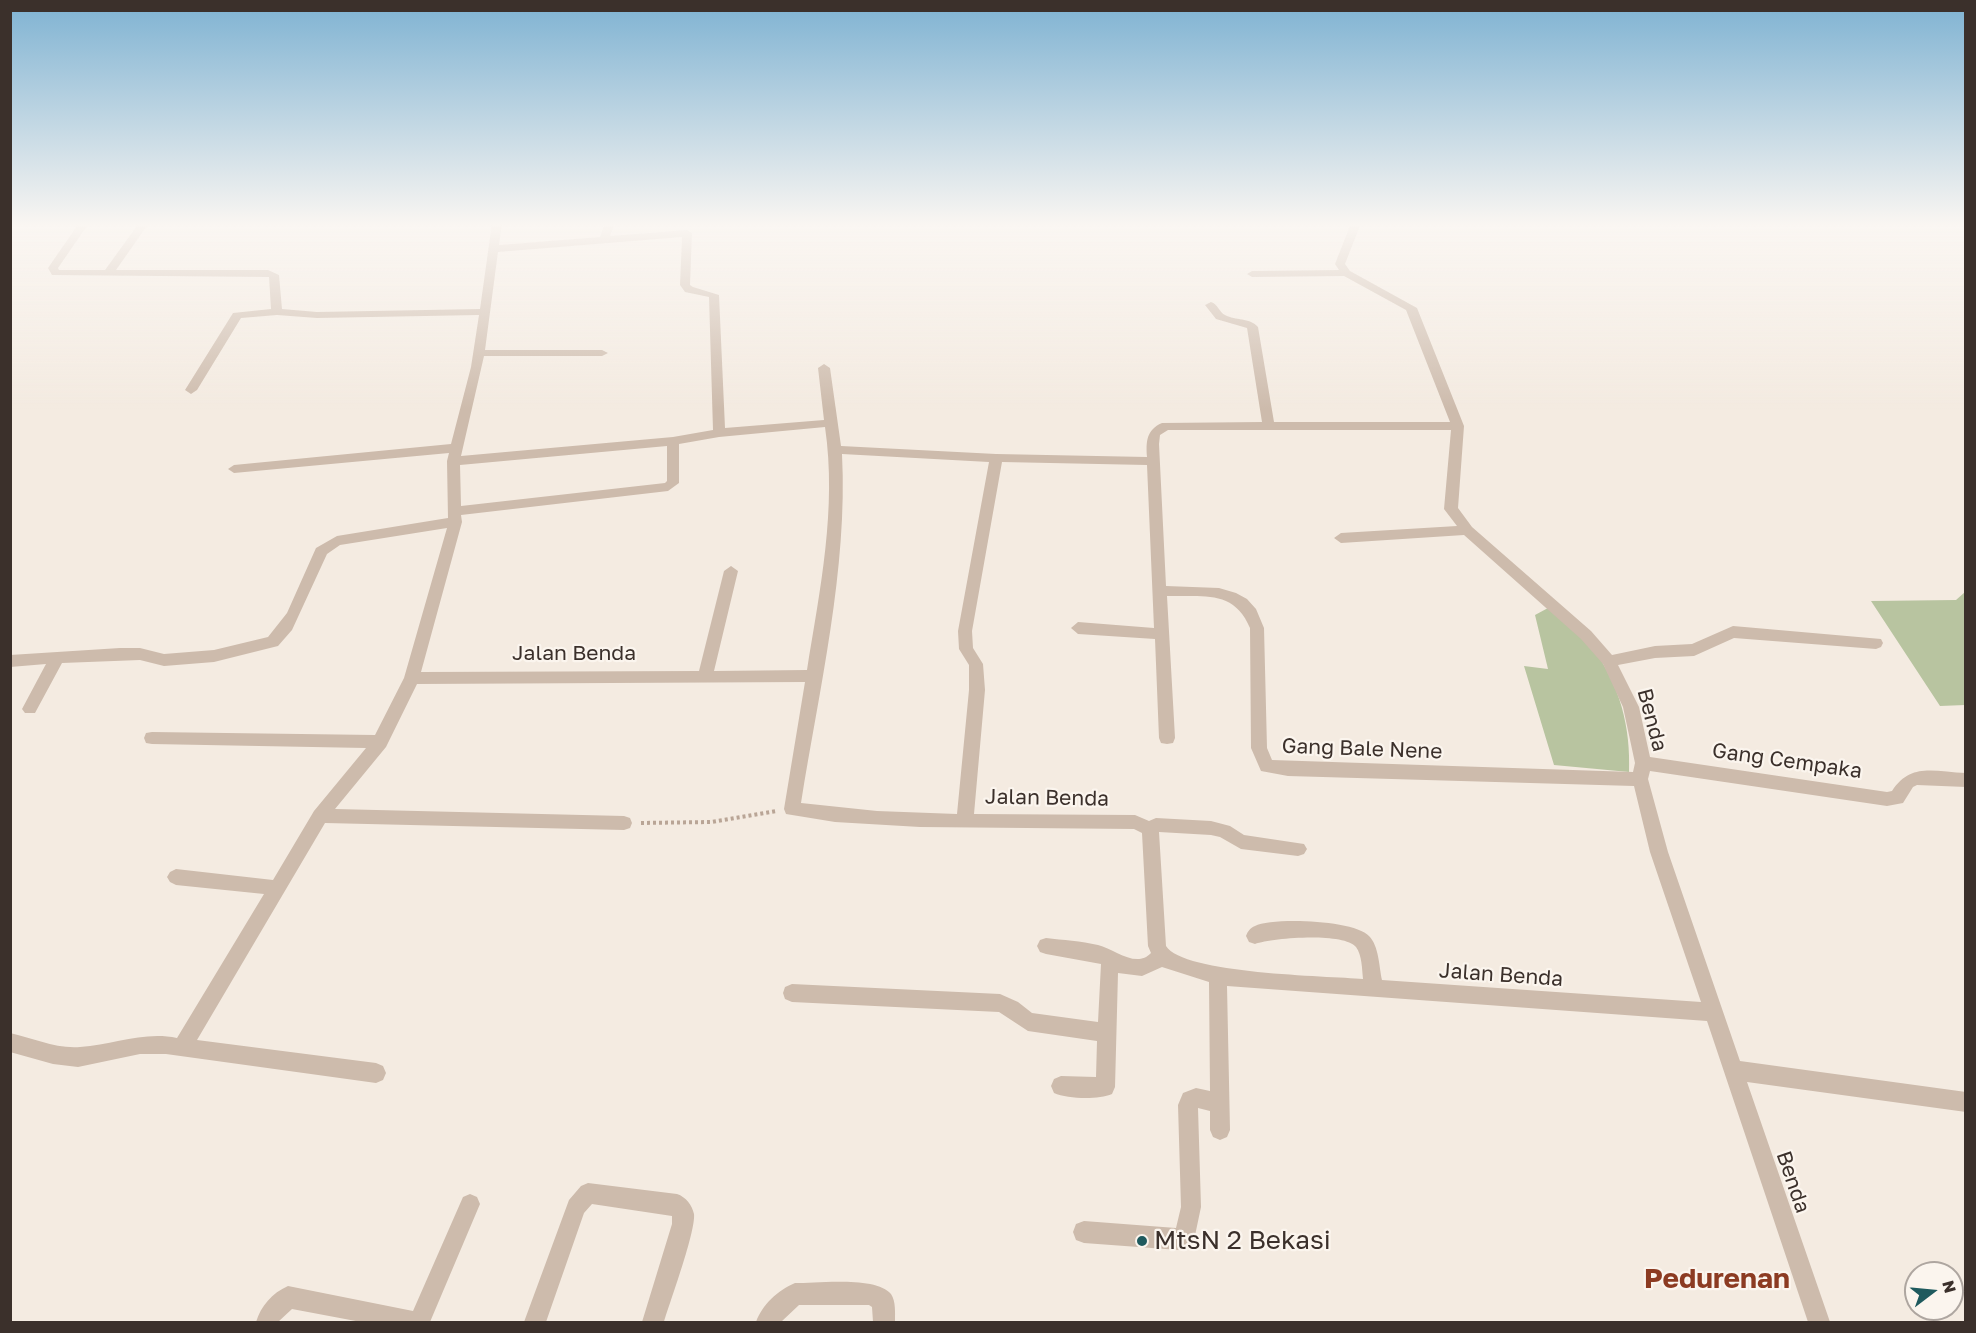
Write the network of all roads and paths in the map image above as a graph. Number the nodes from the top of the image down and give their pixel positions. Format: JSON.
{"nodes":[{"id":1,"x":277,"y":285,"type":"edge"},
{"id":2,"x":488,"y":285,"type":"edge"},
{"id":3,"x":685,"y":285,"type":"edge"},
{"id":4,"x":1369,"y":285,"type":"edge"},
{"id":5,"x":1211,"y":305,"type":"dead end"},
{"id":6,"x":277,"y":312,"type":"junction"},
{"id":7,"x":484,"y":312,"type":"junction"},
{"id":8,"x":479,"y":353,"type":"junction"},
{"id":9,"x":602,"y":353,"type":"dead end"},
{"id":10,"x":824,"y":368,"type":"dead end"},
{"id":11,"x":192,"y":390,"type":"dead end"},
{"id":12,"x":831,"y":423,"type":"junction"},
{"id":13,"x":1269,"y":426,"type":"junction"},
{"id":14,"x":1458,"y":426,"type":"junction"},
{"id":15,"x":718,"y":434,"type":"junction"},
{"id":16,"x":673,"y":441,"type":"junction"},
{"id":17,"x":836,"y":450,"type":"junction"},
{"id":18,"x":454,"y":455,"type":"junction"},
{"id":19,"x":996,"y":458,"type":"junction"},
{"id":20,"x":1153,"y":461,"type":"junction"},
{"id":21,"x":234,"y":469,"type":"dead end"},
{"id":22,"x":456,"y":517,"type":"junction"},
{"id":23,"x":1467,"y":530,"type":"junction"},
{"id":24,"x":1341,"y":538,"type":"dead end"},
{"id":25,"x":730,"y":571,"type":"dead end"},
{"id":26,"x":1160,"y":591,"type":"junction"},
{"id":27,"x":1078,"y":628,"type":"dead end"},
{"id":28,"x":1162,"y":634,"type":"junction"},
{"id":29,"x":1876,"y":643,"type":"dead end"},
{"id":30,"x":57,"y":657,"type":"junction"},
{"id":31,"x":10,"y":661,"type":"edge"},
{"id":32,"x":1609,"y":661,"type":"junction"},
{"id":33,"x":705,"y":676,"type":"junction"},
{"id":34,"x":814,"y":676,"type":"junction"},
{"id":35,"x":412,"y":678,"type":"junction"},
{"id":36,"x":30,"y":709,"type":"dead end"},
{"id":37,"x":152,"y":738,"type":"dead end"},
{"id":38,"x":1167,"y":738,"type":"dead end"},
{"id":39,"x":380,"y":742,"type":"junction"},
{"id":40,"x":1641,"y":771,"type":"junction"},
{"id":41,"x":1965,"y":780,"type":"edge"},
{"id":42,"x":792,"y":808,"type":"junction"},
{"id":43,"x":321,"y":816,"type":"junction"},
{"id":44,"x":965,"y":820,"type":"junction"},
{"id":45,"x":624,"y":823,"type":"joint"},
{"id":46,"x":1150,"y":829,"type":"junction"},
{"id":47,"x":1298,"y":849,"type":"dead end"},
{"id":48,"x":176,"y":877,"type":"dead end"},
{"id":49,"x":277,"y":888,"type":"junction"},
{"id":50,"x":1255,"y":936,"type":"dead end"},
{"id":51,"x":1046,"y":946,"type":"dead end"},
{"id":52,"x":1161,"y":956,"type":"junction"},
{"id":53,"x":1116,"y":963,"type":"junction"},
{"id":54,"x":1218,"y":976,"type":"junction"},
{"id":55,"x":1374,"y":988,"type":"junction"},
{"id":56,"x":792,"y":993,"type":"dead end"},
{"id":57,"x":1715,"y":1012,"type":"junction"},
{"id":58,"x":1107,"y":1033,"type":"junction"},
{"id":59,"x":10,"y":1042,"type":"edge"},
{"id":60,"x":182,"y":1048,"type":"junction"},
{"id":61,"x":1734,"y":1070,"type":"junction"},
{"id":62,"x":376,"y":1073,"type":"dead end"},
{"id":63,"x":1061,"y":1086,"type":"dead end"},
{"id":64,"x":1965,"y":1102,"type":"edge"},
{"id":65,"x":1221,"y":1103,"type":"junction"},
{"id":66,"x":1220,"y":1130,"type":"dead end"},
{"id":67,"x":470,"y":1204,"type":"dead end"},
{"id":68,"x":1084,"y":1232,"type":"dead end"},
{"id":69,"x":267,"y":1323,"type":"edge"},
{"id":70,"x":417,"y":1323,"type":"edge"},
{"id":71,"x":535,"y":1323,"type":"edge"},
{"id":72,"x":653,"y":1323,"type":"edge"},
{"id":73,"x":767,"y":1323,"type":"edge"},
{"id":74,"x":884,"y":1323,"type":"edge"},
{"id":75,"x":1819,"y":1323,"type":"edge"}],
"edges":[{"from":1,"to":6,"type":"street"},
{"from":2,"to":7,"type":"street"},
{"from":3,"to":15,"type":"street"},
{"from":4,"to":14,"type":"street","name":"Benda"},
{"from":5,"to":13,"type":"street"},
{"from":6,"to":7,"type":"street"},
{"from":6,"to":11,"type":"street"},
{"from":7,"to":8,"type":"street"},
{"from":8,"to":9,"type":"street"},
{"from":8,"to":18,"type":"street"},
{"from":10,"to":12,"type":"street"},
{"from":12,"to":15,"type":"street"},
{"from":12,"to":17,"type":"street"},
{"from":13,"to":14,"type":"street"},
{"from":13,"to":20,"type":"street"},
{"from":14,"to":23,"type":"street","name":"Benda"},
{"from":15,"to":16,"type":"street"},
{"from":16,"to":18,"type":"street"},
{"from":16,"to":22,"type":"street"},
{"from":17,"to":19,"type":"street"},
{"from":17,"to":34,"type":"street"},
{"from":18,"to":21,"type":"street"},
{"from":18,"to":22,"type":"street"},
{"from":19,"to":20,"type":"street"},
{"from":19,"to":44,"type":"street"},
{"from":20,"to":26,"type":"street"},
{"from":22,"to":30,"type":"street"},
{"from":22,"to":35,"type":"street"},
{"from":23,"to":24,"type":"street"},
{"from":23,"to":32,"type":"street","name":"Benda"},
{"from":25,"to":33,"type":"street"},
{"from":26,"to":28,"type":"street"},
{"from":26,"to":40,"type":"street","name":"Gang Bale Nene"},
{"from":27,"to":28,"type":"street"},
{"from":28,"to":38,"type":"street"},
{"from":29,"to":32,"type":"street"},
{"from":30,"to":31,"type":"street"},
{"from":30,"to":36,"type":"street"},
{"from":32,"to":40,"type":"street","name":"Benda"},
{"from":33,"to":34,"type":"street","name":"Jalan Benda"},
{"from":33,"to":35,"type":"street","name":"Jalan Benda"},
{"from":34,"to":42,"type":"street"},
{"from":35,"to":39,"type":"street"},
{"from":37,"to":39,"type":"street"},
{"from":39,"to":43,"type":"street"},
{"from":40,"to":41,"type":"street","name":"Gang Cempaka"},
{"from":40,"to":57,"type":"street","name":"Benda"},
{"from":42,"to":44,"type":"street","name":"Jalan Benda"},
{"from":42,"to":45,"type":"path"},
{"from":43,"to":45,"type":"street"},
{"from":43,"to":49,"type":"street"},
{"from":44,"to":46,"type":"street","name":"Jalan Benda"},
{"from":46,"to":47,"type":"street","name":"Jalan Benda"},
{"from":46,"to":52,"type":"street"},
{"from":48,"to":49,"type":"street"},
{"from":49,"to":60,"type":"street"},
{"from":50,"to":55,"type":"street"},
{"from":51,"to":53,"type":"street"},
{"from":52,"to":53,"type":"street"},
{"from":52,"to":54,"type":"street","name":"Jalan Benda"},
{"from":53,"to":58,"type":"street"},
{"from":54,"to":55,"type":"street","name":"Jalan Benda"},
{"from":54,"to":65,"type":"street"},
{"from":55,"to":57,"type":"street","name":"Jalan Benda"},
{"from":56,"to":58,"type":"street"},
{"from":57,"to":61,"type":"street","name":"Benda"},
{"from":58,"to":63,"type":"street"},
{"from":59,"to":60,"type":"street"},
{"from":60,"to":62,"type":"street"},
{"from":61,"to":64,"type":"street"},
{"from":61,"to":75,"type":"street","name":"Benda"},
{"from":65,"to":66,"type":"street"},
{"from":65,"to":68,"type":"street"},
{"from":67,"to":70,"type":"street"},
{"from":69,"to":70,"type":"street"},
{"from":71,"to":72,"type":"street"},
{"from":73,"to":74,"type":"street"}]}
